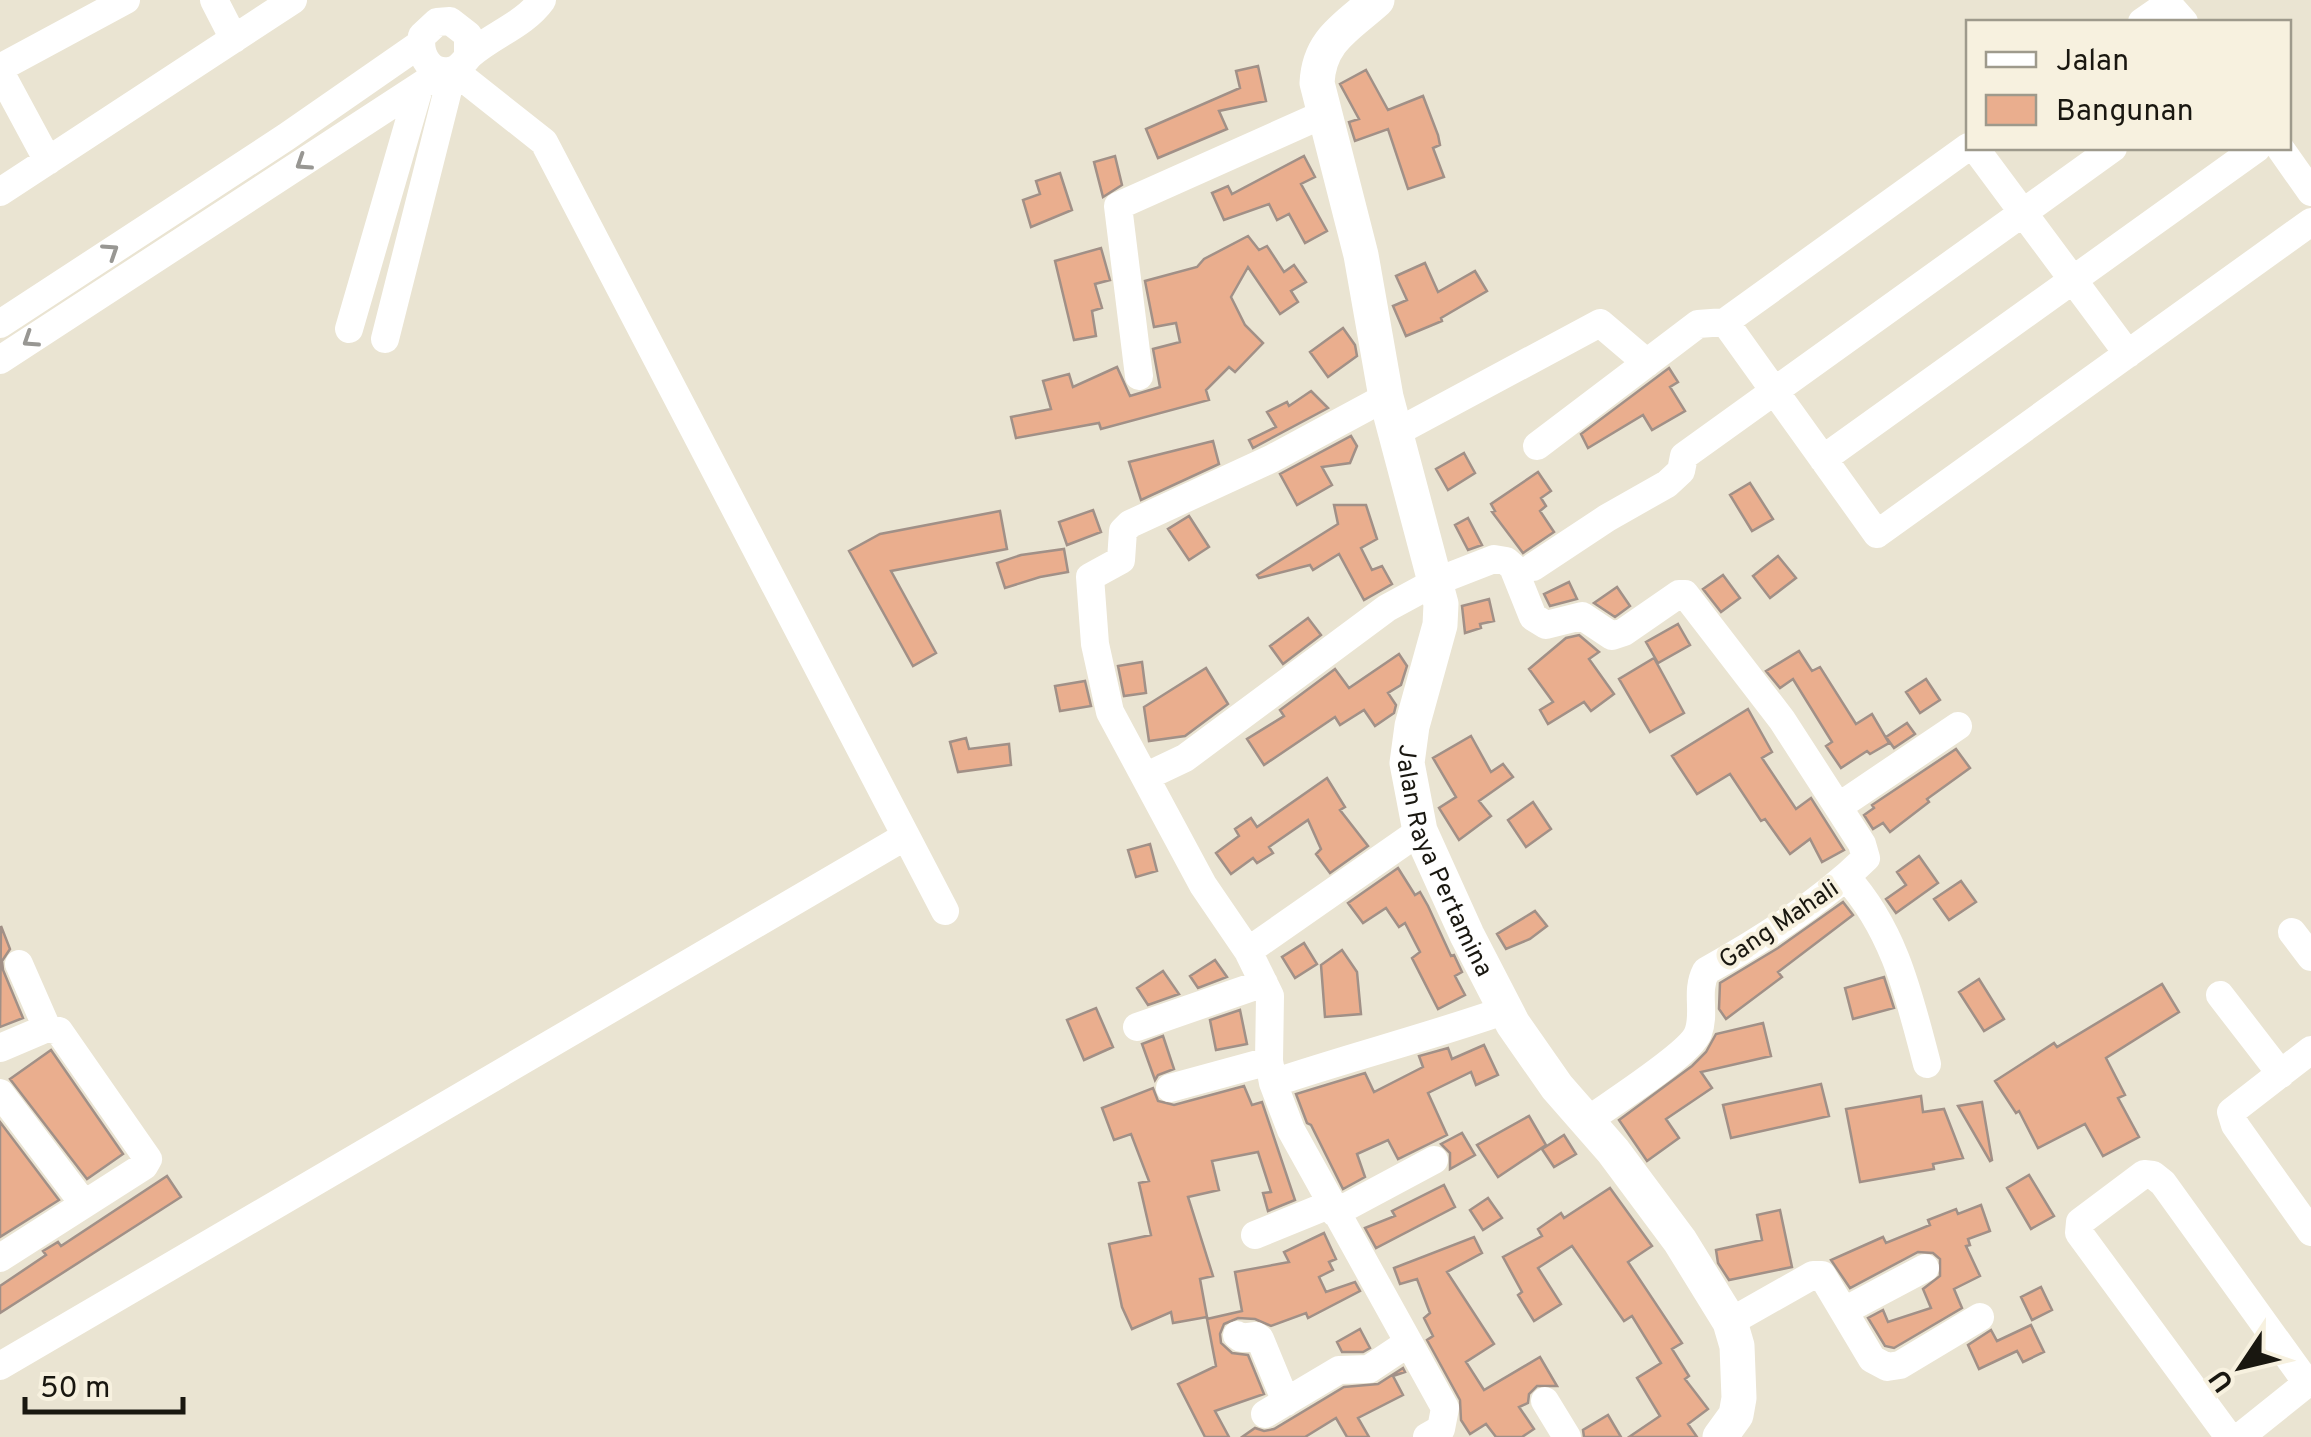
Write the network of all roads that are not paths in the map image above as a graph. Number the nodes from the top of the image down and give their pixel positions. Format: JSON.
{"nodes":[{"id":1,"x":126,"y":0,"type":"edge"},
{"id":2,"x":214,"y":0,"type":"edge"},
{"id":3,"x":293,"y":0,"type":"edge"},
{"id":4,"x":430,"y":0,"type":"edge"},
{"id":5,"x":542,"y":0,"type":"edge"},
{"id":6,"x":1377,"y":0,"type":"edge"},
{"id":7,"x":89,"y":9,"type":"edge"},
{"id":8,"x":252,"y":11,"type":"edge"},
{"id":9,"x":464,"y":14,"type":"edge"},
{"id":10,"x":2145,"y":20,"type":"edge"},
{"id":11,"x":2182,"y":20,"type":"edge"},
{"id":12,"x":423,"y":36,"type":"junction"},
{"id":13,"x":234,"y":38,"type":"junction"},
{"id":14,"x":455,"y":66,"type":"junction"},
{"id":15,"x":0,"y":70,"type":"edge"},
{"id":16,"x":419,"y":88,"type":"junction"},
{"id":17,"x":1324,"y":114,"type":"junction"},
{"id":18,"x":362,"y":125,"type":"junction"},
{"id":19,"x":403,"y":146,"type":"junction"},
{"id":20,"x":1968,"y":150,"type":"edge"},
{"id":21,"x":1974,"y":150,"type":"edge"},
{"id":22,"x":2110,"y":150,"type":"edge"},
{"id":23,"x":2253,"y":150,"type":"edge"},
{"id":24,"x":2281,"y":150,"type":"edge"},
{"id":25,"x":48,"y":161,"type":"junction"},
{"id":26,"x":0,"y":192,"type":"edge"},
{"id":27,"x":2311,"y":192,"type":"edge"},
{"id":28,"x":2024,"y":213,"type":"junction"},
{"id":29,"x":2311,"y":222,"type":"edge"},
{"id":30,"x":2073,"y":280,"type":"junction"},
{"id":31,"x":1725,"y":322,"type":"junction"},
{"id":32,"x":0,"y":324,"type":"edge"},
{"id":33,"x":349,"y":329,"type":"dead end"},
{"id":34,"x":385,"y":339,"type":"dead end"},
{"id":35,"x":2128,"y":354,"type":"junction"},
{"id":36,"x":0,"y":360,"type":"edge"},
{"id":37,"x":1646,"y":363,"type":"junction"},
{"id":38,"x":1139,"y":376,"type":"dead end"},
{"id":39,"x":1775,"y":392,"type":"junction"},
{"id":40,"x":1386,"y":397,"type":"junction"},
{"id":41,"x":1395,"y":433,"type":"junction"},
{"id":42,"x":1537,"y":446,"type":"dead end"},
{"id":43,"x":1823,"y":459,"type":"junction"},
{"id":44,"x":1533,"y":568,"type":"dead end"},
{"id":45,"x":1435,"y":582,"type":"junction"},
{"id":46,"x":1958,"y":726,"type":"dead end"},
{"id":47,"x":1147,"y":776,"type":"junction"},
{"id":48,"x":1838,"y":807,"type":"junction"},
{"id":49,"x":1420,"y":830,"type":"junction"},
{"id":50,"x":906,"y":836,"type":"junction"},
{"id":51,"x":1846,"y":877,"type":"junction"},
{"id":52,"x":945,"y":911,"type":"dead end"},
{"id":53,"x":2292,"y":932,"type":"dead end"},
{"id":54,"x":1248,"y":951,"type":"junction"},
{"id":55,"x":2311,"y":957,"type":"edge"},
{"id":56,"x":19,"y":964,"type":"dead end"},
{"id":57,"x":1264,"y":982,"type":"junction"},
{"id":58,"x":2220,"y":996,"type":"dead end"},
{"id":59,"x":1506,"y":1010,"type":"junction"},
{"id":60,"x":1138,"y":1026,"type":"dead end"},
{"id":61,"x":47,"y":1028,"type":"junction"},
{"id":62,"x":0,"y":1048,"type":"edge"},
{"id":63,"x":2311,"y":1050,"type":"edge"},
{"id":64,"x":1927,"y":1064,"type":"dead end"},
{"id":65,"x":1271,"y":1072,"type":"junction"},
{"id":66,"x":2280,"y":1074,"type":"junction"},
{"id":67,"x":1170,"y":1088,"type":"dead end"},
{"id":68,"x":0,"y":1093,"type":"edge"},
{"id":69,"x":1586,"y":1121,"type":"junction"},
{"id":70,"x":1434,"y":1160,"type":"dead end"},
{"id":71,"x":84,"y":1204,"type":"junction"},
{"id":72,"x":1333,"y":1208,"type":"junction"},
{"id":73,"x":2311,"y":1232,"type":"edge"},
{"id":74,"x":1255,"y":1235,"type":"dead end"},
{"id":75,"x":4,"y":1246,"type":"edge"},
{"id":76,"x":1925,"y":1268,"type":"dead end"},
{"id":77,"x":1844,"y":1311,"type":"junction"},
{"id":78,"x":1980,"y":1317,"type":"dead end"},
{"id":79,"x":1730,"y":1322,"type":"junction"},
{"id":80,"x":1237,"y":1335,"type":"dead end"},
{"id":81,"x":1408,"y":1343,"type":"junction"},
{"id":82,"x":0,"y":1366,"type":"edge"},
{"id":83,"x":2309,"y":1382,"type":"edge"},
{"id":84,"x":1545,"y":1401,"type":"dead end"},
{"id":85,"x":1428,"y":1437,"type":"edge"},
{"id":86,"x":1567,"y":1437,"type":"edge"},
{"id":87,"x":1720,"y":1437,"type":"edge"},
{"id":88,"x":2229,"y":1437,"type":"edge"},
{"id":89,"x":2240,"y":1437,"type":"edge"}],
"edges":[{"from":1,"to":7,"type":"street"},
{"from":2,"to":13,"type":"street"},
{"from":3,"to":8,"type":"street"},
{"from":4,"to":12,"type":"street"},
{"from":5,"to":14,"type":"street"},
{"from":6,"to":17,"type":"main road","name":"Jalan Raya Pertamina"},
{"from":7,"to":15,"type":"street"},
{"from":8,"to":13,"type":"street"},
{"from":9,"to":12,"type":"street"},
{"from":9,"to":14,"type":"street"},
{"from":10,"to":11,"type":"street"},
{"from":12,"to":14,"type":"street"},
{"from":32,"to":12,"type":"street","one_way":true},
{"from":13,"to":25,"type":"street"},
{"from":14,"to":16,"type":"street"},
{"from":14,"to":34,"type":"street"},
{"from":14,"to":50,"type":"street"},
{"from":15,"to":25,"type":"street"},
{"from":16,"to":18,"type":"street"},
{"from":16,"to":19,"type":"street"},
{"from":17,"to":38,"type":"street"},
{"from":17,"to":40,"type":"main road","name":"Jalan Raya Pertamina"},
{"from":18,"to":19,"type":"street"},
{"from":18,"to":36,"type":"street","one_way":true},
{"from":19,"to":33,"type":"street"},
{"from":20,"to":31,"type":"street"},
{"from":21,"to":28,"type":"street"},
{"from":22,"to":28,"type":"street"},
{"from":23,"to":30,"type":"street"},
{"from":24,"to":27,"type":"street"},
{"from":25,"to":26,"type":"street"},
{"from":28,"to":30,"type":"street"},
{"from":28,"to":39,"type":"street"},
{"from":29,"to":35,"type":"street"},
{"from":30,"to":35,"type":"street"},
{"from":30,"to":43,"type":"street"},
{"from":31,"to":37,"type":"street"},
{"from":31,"to":39,"type":"street"},
{"from":35,"to":43,"type":"street"},
{"from":37,"to":41,"type":"street"},
{"from":37,"to":42,"type":"street"},
{"from":39,"to":43,"type":"street"},
{"from":39,"to":44,"type":"street"},
{"from":40,"to":41,"type":"main road","name":"Jalan Raya Pertamina"},
{"from":40,"to":47,"type":"street"},
{"from":41,"to":45,"type":"main road","name":"Jalan Raya Pertamina"},
{"from":45,"to":47,"type":"street"},
{"from":45,"to":48,"type":"street"},
{"from":45,"to":49,"type":"main road","name":"Jalan Raya Pertamina"},
{"from":46,"to":48,"type":"street"},
{"from":47,"to":54,"type":"street"},
{"from":48,"to":51,"type":"street","name":"Gang Mahali"},
{"from":49,"to":54,"type":"street"},
{"from":49,"to":59,"type":"main road","name":"Jalan Raya Pertamina"},
{"from":50,"to":52,"type":"street"},
{"from":50,"to":82,"type":"street"},
{"from":51,"to":64,"type":"street"},
{"from":51,"to":69,"type":"street","name":"Gang Mahali"},
{"from":53,"to":55,"type":"street"},
{"from":54,"to":57,"type":"street"},
{"from":56,"to":61,"type":"street"},
{"from":57,"to":60,"type":"street"},
{"from":57,"to":65,"type":"street"},
{"from":58,"to":66,"type":"street"},
{"from":59,"to":65,"type":"street"},
{"from":59,"to":69,"type":"main road","name":"Jalan Raya Pertamina"},
{"from":61,"to":62,"type":"street"},
{"from":61,"to":71,"type":"street"},
{"from":63,"to":66,"type":"street"},
{"from":65,"to":67,"type":"street"},
{"from":65,"to":72,"type":"street"},
{"from":66,"to":73,"type":"street"},
{"from":68,"to":71,"type":"street"},
{"from":69,"to":79,"type":"main road","name":"Jalan Raya Pertamina"},
{"from":70,"to":72,"type":"street"},
{"from":71,"to":75,"type":"street"},
{"from":72,"to":74,"type":"street"},
{"from":72,"to":81,"type":"street"},
{"from":76,"to":77,"type":"street"},
{"from":77,"to":78,"type":"street"},
{"from":77,"to":79,"type":"street"},
{"from":79,"to":87,"type":"main road","name":"Jalan Raya Pertamina"},
{"from":80,"to":81,"type":"street"},
{"from":81,"to":85,"type":"street"},
{"from":83,"to":88,"type":"street"},
{"from":83,"to":89,"type":"street"},
{"from":84,"to":86,"type":"street"}]}
